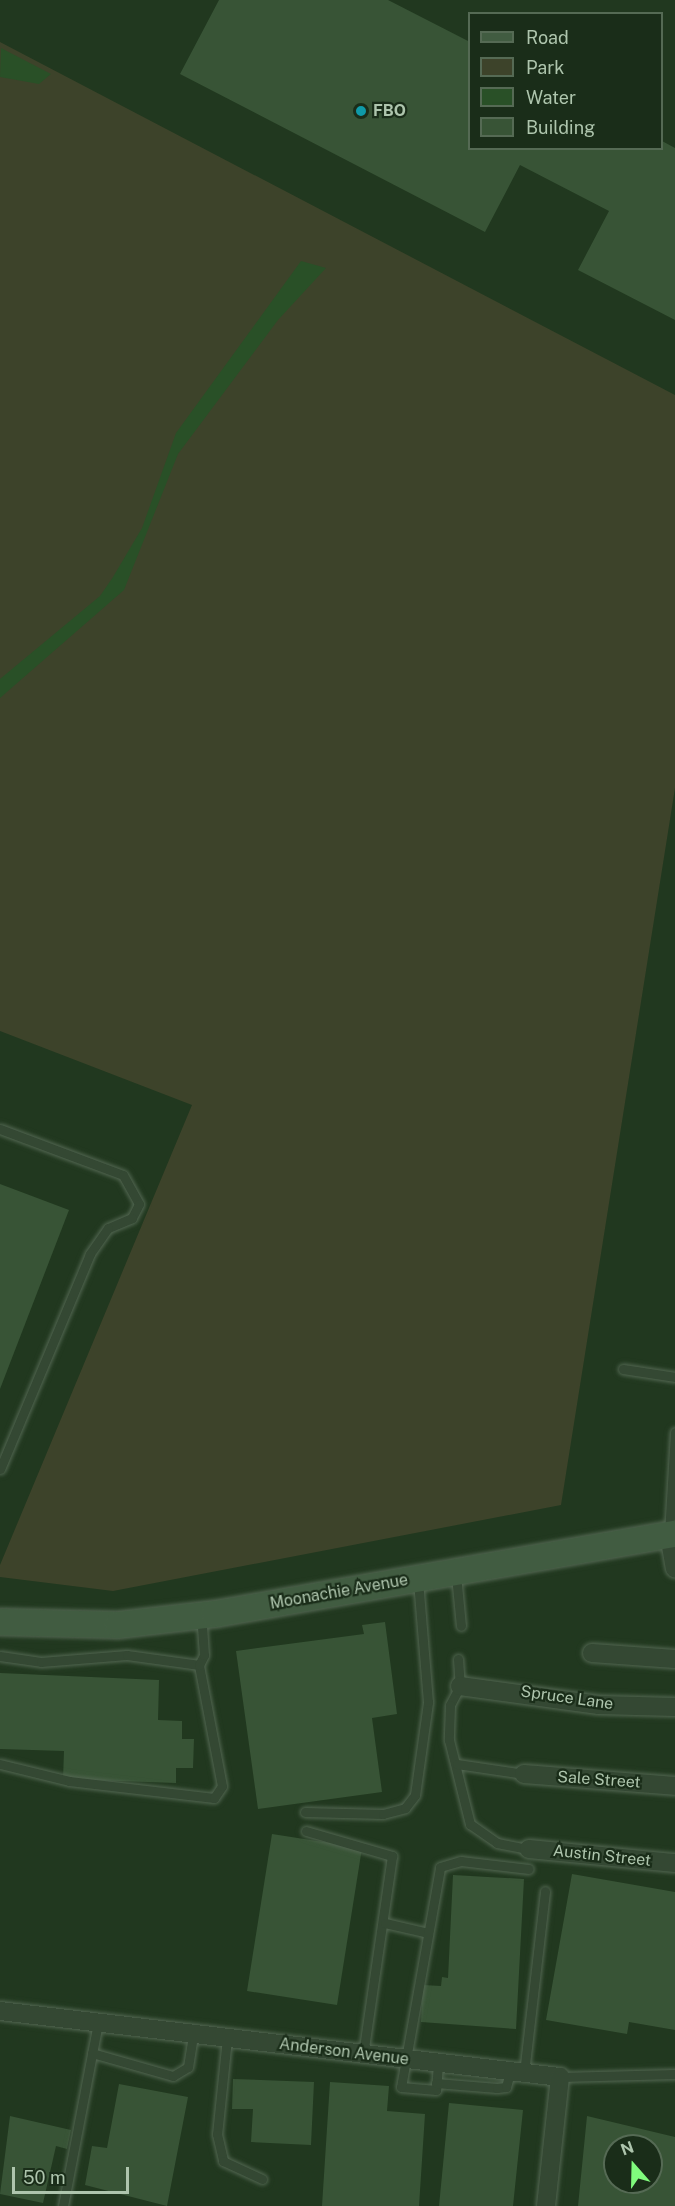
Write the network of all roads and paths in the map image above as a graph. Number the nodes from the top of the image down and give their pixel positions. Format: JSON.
{"nodes":[{"id":1,"x":0,"y":1129,"type":"edge"},
{"id":2,"x":623,"y":1369,"type":"dead end"},
{"id":3,"x":675,"y":1377,"type":"edge"},
{"id":4,"x":675,"y":1432,"type":"edge"},
{"id":5,"x":0,"y":1469,"type":"edge"},
{"id":6,"x":672,"y":1534,"type":"edge"},
{"id":7,"x":675,"y":1568,"type":"edge"},
{"id":8,"x":456,"y":1572,"type":"junction"},
{"id":9,"x":417,"y":1578,"type":"junction"},
{"id":10,"x":201,"y":1615,"type":"junction"},
{"id":11,"x":0,"y":1622,"type":"edge"},
{"id":12,"x":460,"y":1626,"type":"dead end"},
{"id":13,"x":592,"y":1653,"type":"dead end"},
{"id":14,"x":0,"y":1656,"type":"edge"},
{"id":15,"x":458,"y":1659,"type":"dead end"},
{"id":16,"x":675,"y":1659,"type":"edge"},
{"id":17,"x":199,"y":1665,"type":"junction"},
{"id":18,"x":460,"y":1686,"type":"junction"},
{"id":19,"x":675,"y":1707,"type":"edge"},
{"id":20,"x":0,"y":1764,"type":"edge"},
{"id":21,"x":457,"y":1764,"type":"junction"},
{"id":22,"x":524,"y":1774,"type":"joint"},
{"id":23,"x":675,"y":1786,"type":"edge"},
{"id":24,"x":305,"y":1812,"type":"dead end"},
{"id":25,"x":306,"y":1831,"type":"dead end"},
{"id":26,"x":529,"y":1849,"type":"joint"},
{"id":27,"x":675,"y":1863,"type":"edge"},
{"id":28,"x":529,"y":1869,"type":"dead end"},
{"id":29,"x":545,"y":1891,"type":"dead end"},
{"id":30,"x":385,"y":1923,"type":"junction"},
{"id":31,"x":428,"y":1933,"type":"junction"},
{"id":32,"x":0,"y":2011,"type":"edge"},
{"id":33,"x":98,"y":2022,"type":"junction"},
{"id":34,"x":193,"y":2034,"type":"junction"},
{"id":35,"x":227,"y":2038,"type":"junction"},
{"id":36,"x":92,"y":2054,"type":"junction"},
{"id":37,"x":363,"y":2054,"type":"junction"},
{"id":38,"x":404,"y":2059,"type":"junction"},
{"id":39,"x":438,"y":2063,"type":"junction"},
{"id":40,"x":517,"y":2072,"type":"junction"},
{"id":41,"x":675,"y":2074,"type":"edge"},
{"id":42,"x":560,"y":2077,"type":"junction"},
{"id":43,"x":436,"y":2083,"type":"junction"},
{"id":44,"x":262,"y":2179,"type":"dead end"},
{"id":45,"x":63,"y":2206,"type":"edge"},
{"id":46,"x":546,"y":2206,"type":"edge"}],
"edges":[{"from":1,"to":5,"type":"lane"},
{"from":2,"to":3,"type":"lane"},
{"from":4,"to":6,"type":"lane"},
{"from":6,"to":7,"type":"street"},
{"from":6,"to":8,"type":"main road","name":"Moonachie Avenue"},
{"from":8,"to":9,"type":"main road","name":"Moonachie Avenue"},
{"from":8,"to":12,"type":"lane"},
{"from":9,"to":10,"type":"main road","name":"Moonachie Avenue"},
{"from":9,"to":24,"type":"lane"},
{"from":10,"to":11,"type":"main road","name":"Moonachie Avenue"},
{"from":10,"to":17,"type":"lane"},
{"from":13,"to":16,"type":"street"},
{"from":14,"to":17,"type":"lane"},
{"from":15,"to":18,"type":"lane"},
{"from":17,"to":20,"type":"lane"},
{"from":18,"to":19,"type":"street","name":"Spruce Lane"},
{"from":18,"to":21,"type":"lane"},
{"from":21,"to":22,"type":"lane"},
{"from":21,"to":26,"type":"lane"},
{"from":22,"to":23,"type":"street","name":"Sale Street"},
{"from":25,"to":30,"type":"lane"},
{"from":26,"to":27,"type":"street","name":"Austin Street"},
{"from":28,"to":31,"type":"lane"},
{"from":29,"to":40,"type":"lane"},
{"from":30,"to":31,"type":"lane"},
{"from":30,"to":37,"type":"lane"},
{"from":31,"to":38,"type":"lane"},
{"from":32,"to":33,"type":"street","name":"Anderson Avenue"},
{"from":33,"to":34,"type":"street","name":"Anderson Avenue"},
{"from":33,"to":36,"type":"lane"},
{"from":34,"to":35,"type":"street","name":"Anderson Avenue"},
{"from":34,"to":36,"type":"lane"},
{"from":35,"to":37,"type":"street","name":"Anderson Avenue"},
{"from":35,"to":44,"type":"lane"},
{"from":36,"to":45,"type":"lane"},
{"from":37,"to":38,"type":"street","name":"Anderson Avenue"},
{"from":38,"to":39,"type":"street","name":"Anderson Avenue"},
{"from":38,"to":43,"type":"lane"},
{"from":39,"to":40,"type":"street","name":"Anderson Avenue"},
{"from":39,"to":43,"type":"lane"},
{"from":40,"to":42,"type":"street","name":"Anderson Avenue"},
{"from":40,"to":43,"type":"lane"},
{"from":41,"to":42,"type":"lane"},
{"from":42,"to":46,"type":"street"}]}
